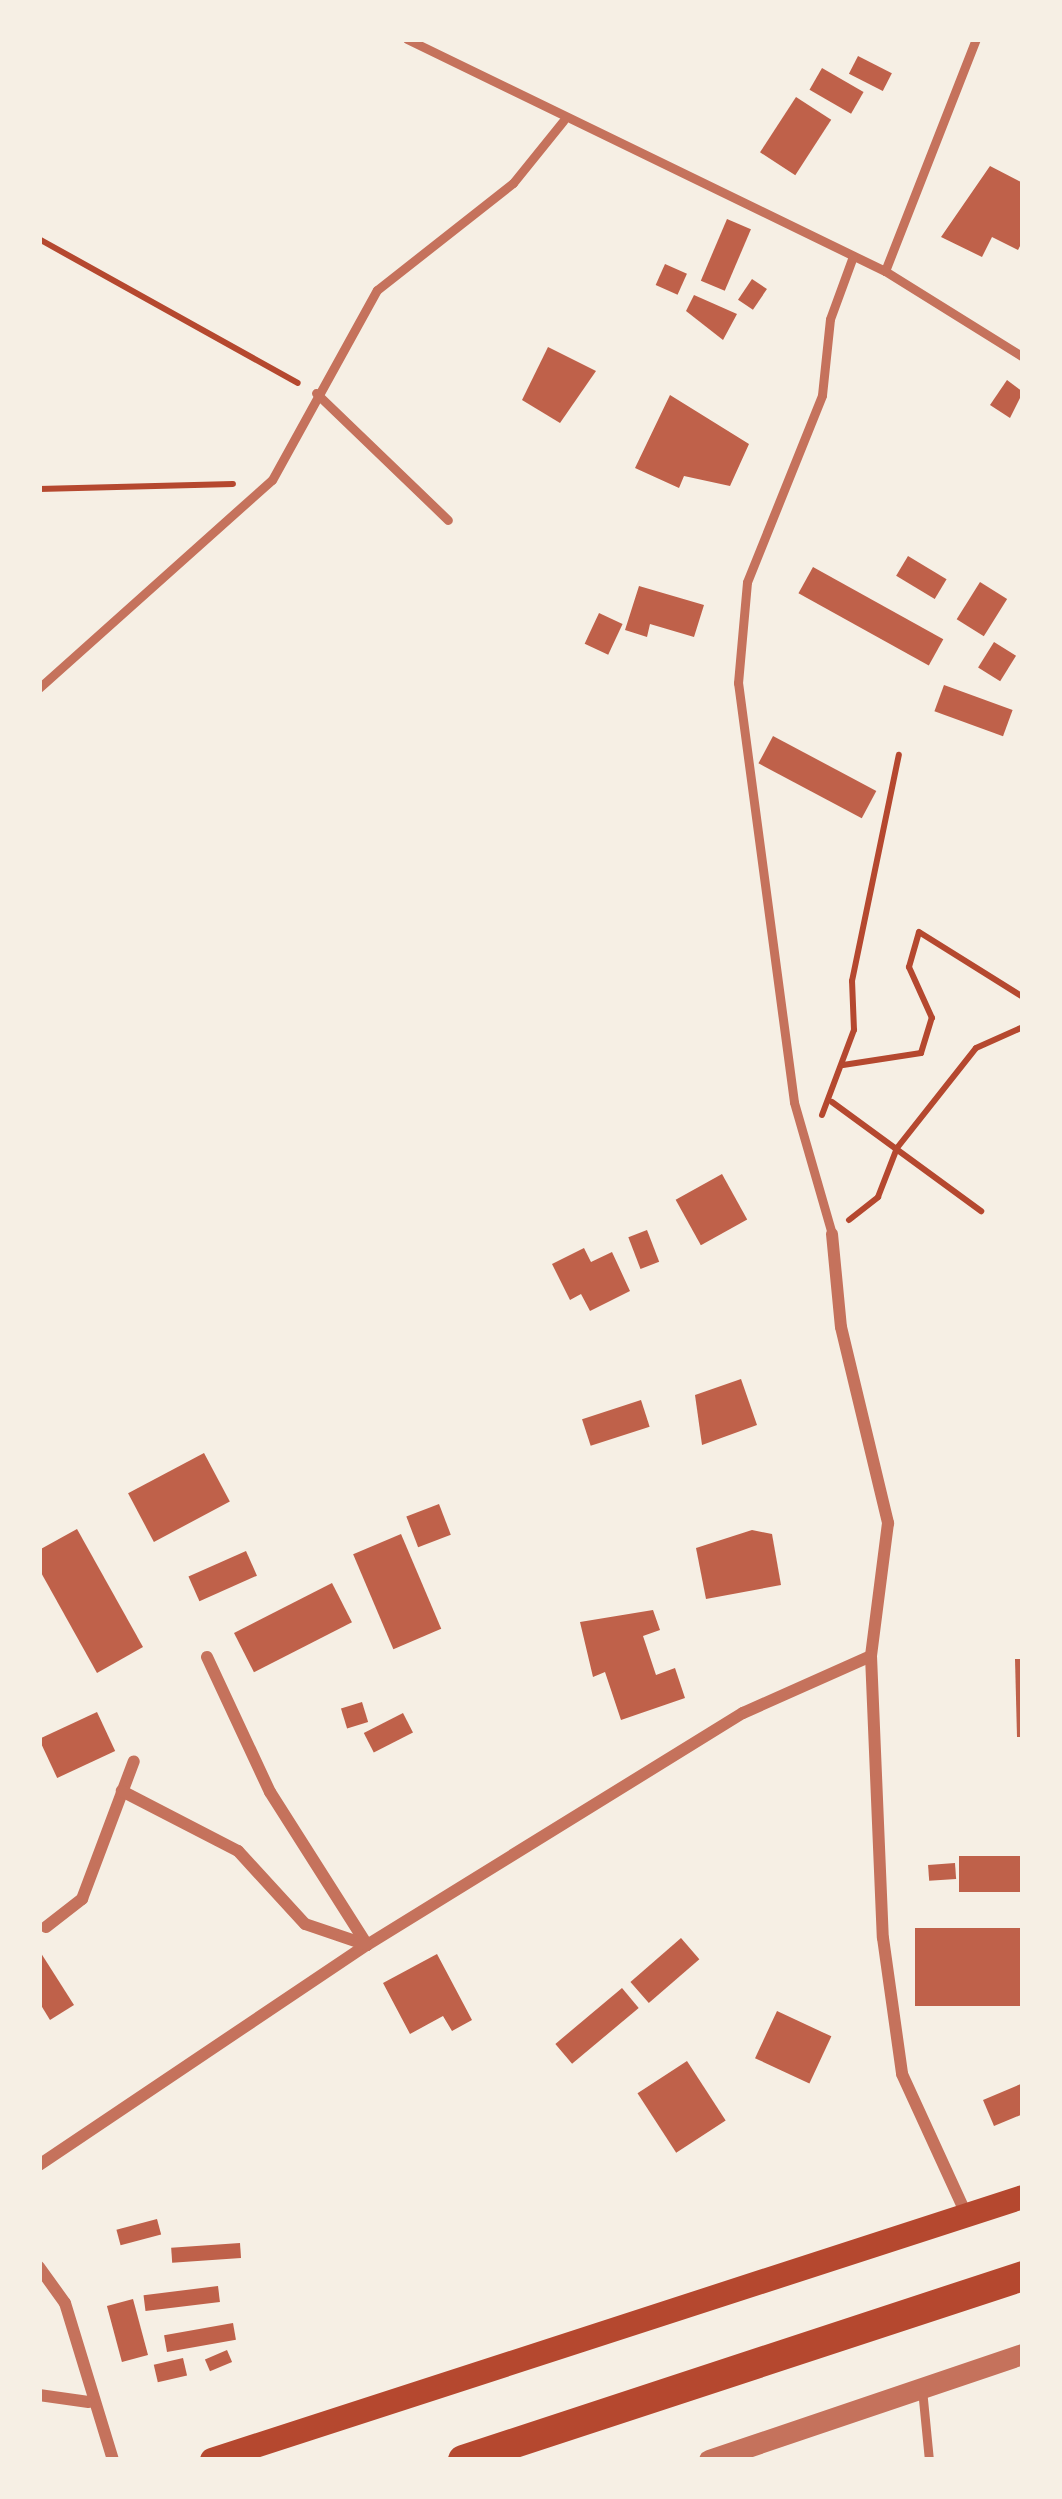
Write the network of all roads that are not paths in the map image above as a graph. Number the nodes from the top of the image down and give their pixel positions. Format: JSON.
{"nodes":[{"id":1,"x":407,"y":39,"type":"edge"},
{"id":2,"x":976,"y":39,"type":"edge"},
{"id":3,"x":563,"y":121,"type":"junction"},
{"id":4,"x":853,"y":256,"type":"junction"},
{"id":5,"x":886,"y":271,"type":"junction"},
{"id":6,"x":1023,"y":357,"type":"edge"},
{"id":7,"x":316,"y":394,"type":"junction"},
{"id":8,"x":448,"y":520,"type":"dead end"},
{"id":9,"x":39,"y":688,"type":"edge"},
{"id":10,"x":832,"y":1234,"type":"joint"},
{"id":11,"x":872,"y":1656,"type":"junction"},
{"id":12,"x":207,"y":1658,"type":"dead end"},
{"id":13,"x":134,"y":1761,"type":"dead end"},
{"id":14,"x":122,"y":1791,"type":"junction"},
{"id":15,"x":46,"y":1927,"type":"dead end"},
{"id":16,"x":367,"y":1945,"type":"junction"},
{"id":17,"x":39,"y":2165,"type":"edge"},
{"id":18,"x":1023,"y":2197,"type":"edge"},
{"id":19,"x":967,"y":2216,"type":"junction"},
{"id":20,"x":39,"y":2267,"type":"edge"},
{"id":21,"x":1023,"y":2276,"type":"edge"},
{"id":22,"x":1023,"y":2354,"type":"edge"},
{"id":23,"x":922,"y":2389,"type":"junction"},
{"id":24,"x":39,"y":2395,"type":"edge"},
{"id":25,"x":88,"y":2402,"type":"junction"},
{"id":26,"x":113,"y":2460,"type":"edge"},
{"id":27,"x":212,"y":2460,"type":"edge"},
{"id":28,"x":464,"y":2460,"type":"edge"},
{"id":29,"x":709,"y":2460,"type":"edge"},
{"id":30,"x":929,"y":2460,"type":"edge"}],
"edges":[{"from":1,"to":3,"type":"lane"},
{"from":2,"to":5,"type":"lane"},
{"from":3,"to":4,"type":"lane"},
{"from":3,"to":7,"type":"lane"},
{"from":4,"to":5,"type":"lane"},
{"from":4,"to":10,"type":"lane"},
{"from":5,"to":6,"type":"lane"},
{"from":7,"to":8,"type":"lane"},
{"from":7,"to":9,"type":"lane"},
{"from":10,"to":11,"type":"street"},
{"from":11,"to":16,"type":"street"},
{"from":11,"to":19,"type":"street"},
{"from":12,"to":16,"type":"street"},
{"from":13,"to":14,"type":"street"},
{"from":14,"to":15,"type":"street"},
{"from":14,"to":16,"type":"street"},
{"from":16,"to":17,"type":"street"},
{"from":18,"to":19,"type":"main road"},
{"from":19,"to":27,"type":"main road"},
{"from":20,"to":25,"type":"street"},
{"from":21,"to":28,"type":"main road"},
{"from":22,"to":23,"type":"street"},
{"from":23,"to":29,"type":"street"},
{"from":23,"to":30,"type":"lane"},
{"from":24,"to":25,"type":"street"},
{"from":25,"to":26,"type":"street"}]}
